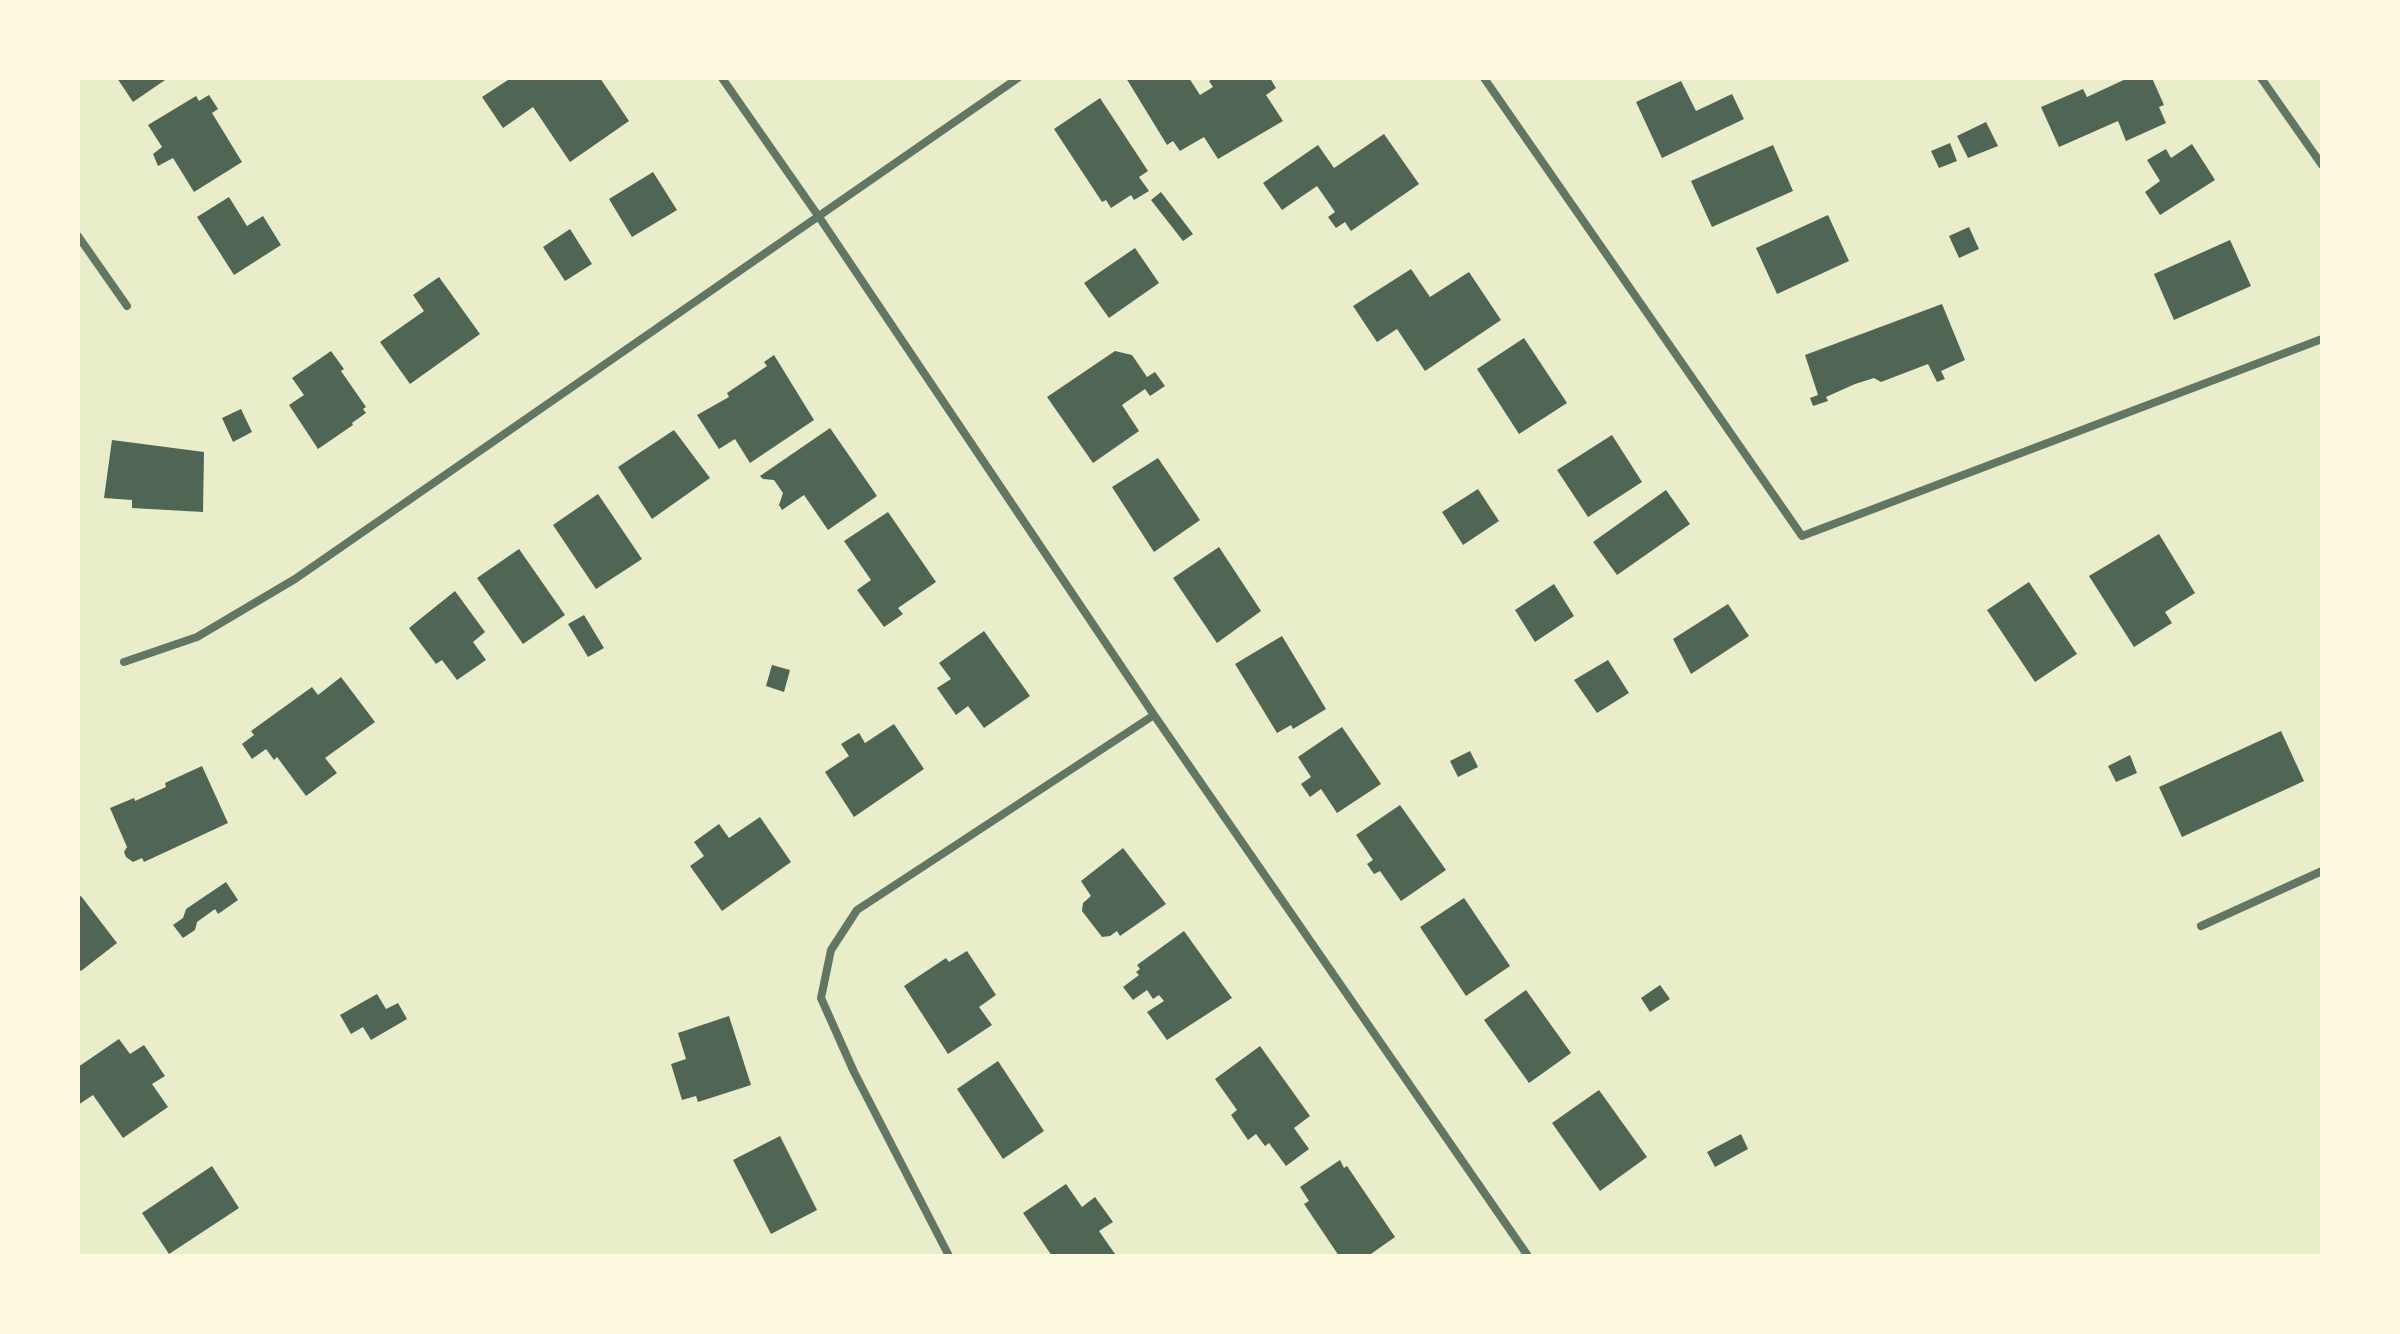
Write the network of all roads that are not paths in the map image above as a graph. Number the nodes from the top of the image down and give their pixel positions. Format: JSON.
{"nodes":[{"id":1,"x":722,"y":78,"type":"edge"},
{"id":2,"x":1018,"y":78,"type":"edge"},
{"id":3,"x":1484,"y":78,"type":"edge"},
{"id":4,"x":2261,"y":78,"type":"edge"},
{"id":5,"x":2322,"y":165,"type":"edge"},
{"id":6,"x":819,"y":217,"type":"junction"},
{"id":7,"x":78,"y":236,"type":"edge"},
{"id":8,"x":127,"y":306,"type":"dead end"},
{"id":9,"x":2322,"y":339,"type":"edge"},
{"id":10,"x":124,"y":662,"type":"dead end"},
{"id":11,"x":1154,"y":715,"type":"junction"},
{"id":12,"x":2322,"y":871,"type":"edge"},
{"id":13,"x":2201,"y":926,"type":"dead end"},
{"id":14,"x":949,"y":1256,"type":"edge"},
{"id":15,"x":1528,"y":1256,"type":"edge"}],
"edges":[{"from":1,"to":6,"type":"street"},
{"from":2,"to":6,"type":"street"},
{"from":3,"to":9,"type":"street"},
{"from":4,"to":5,"type":"street"},
{"from":6,"to":10,"type":"street"},
{"from":6,"to":11,"type":"street"},
{"from":7,"to":8,"type":"street"},
{"from":11,"to":14,"type":"street"},
{"from":11,"to":15,"type":"street"},
{"from":12,"to":13,"type":"street"}]}
